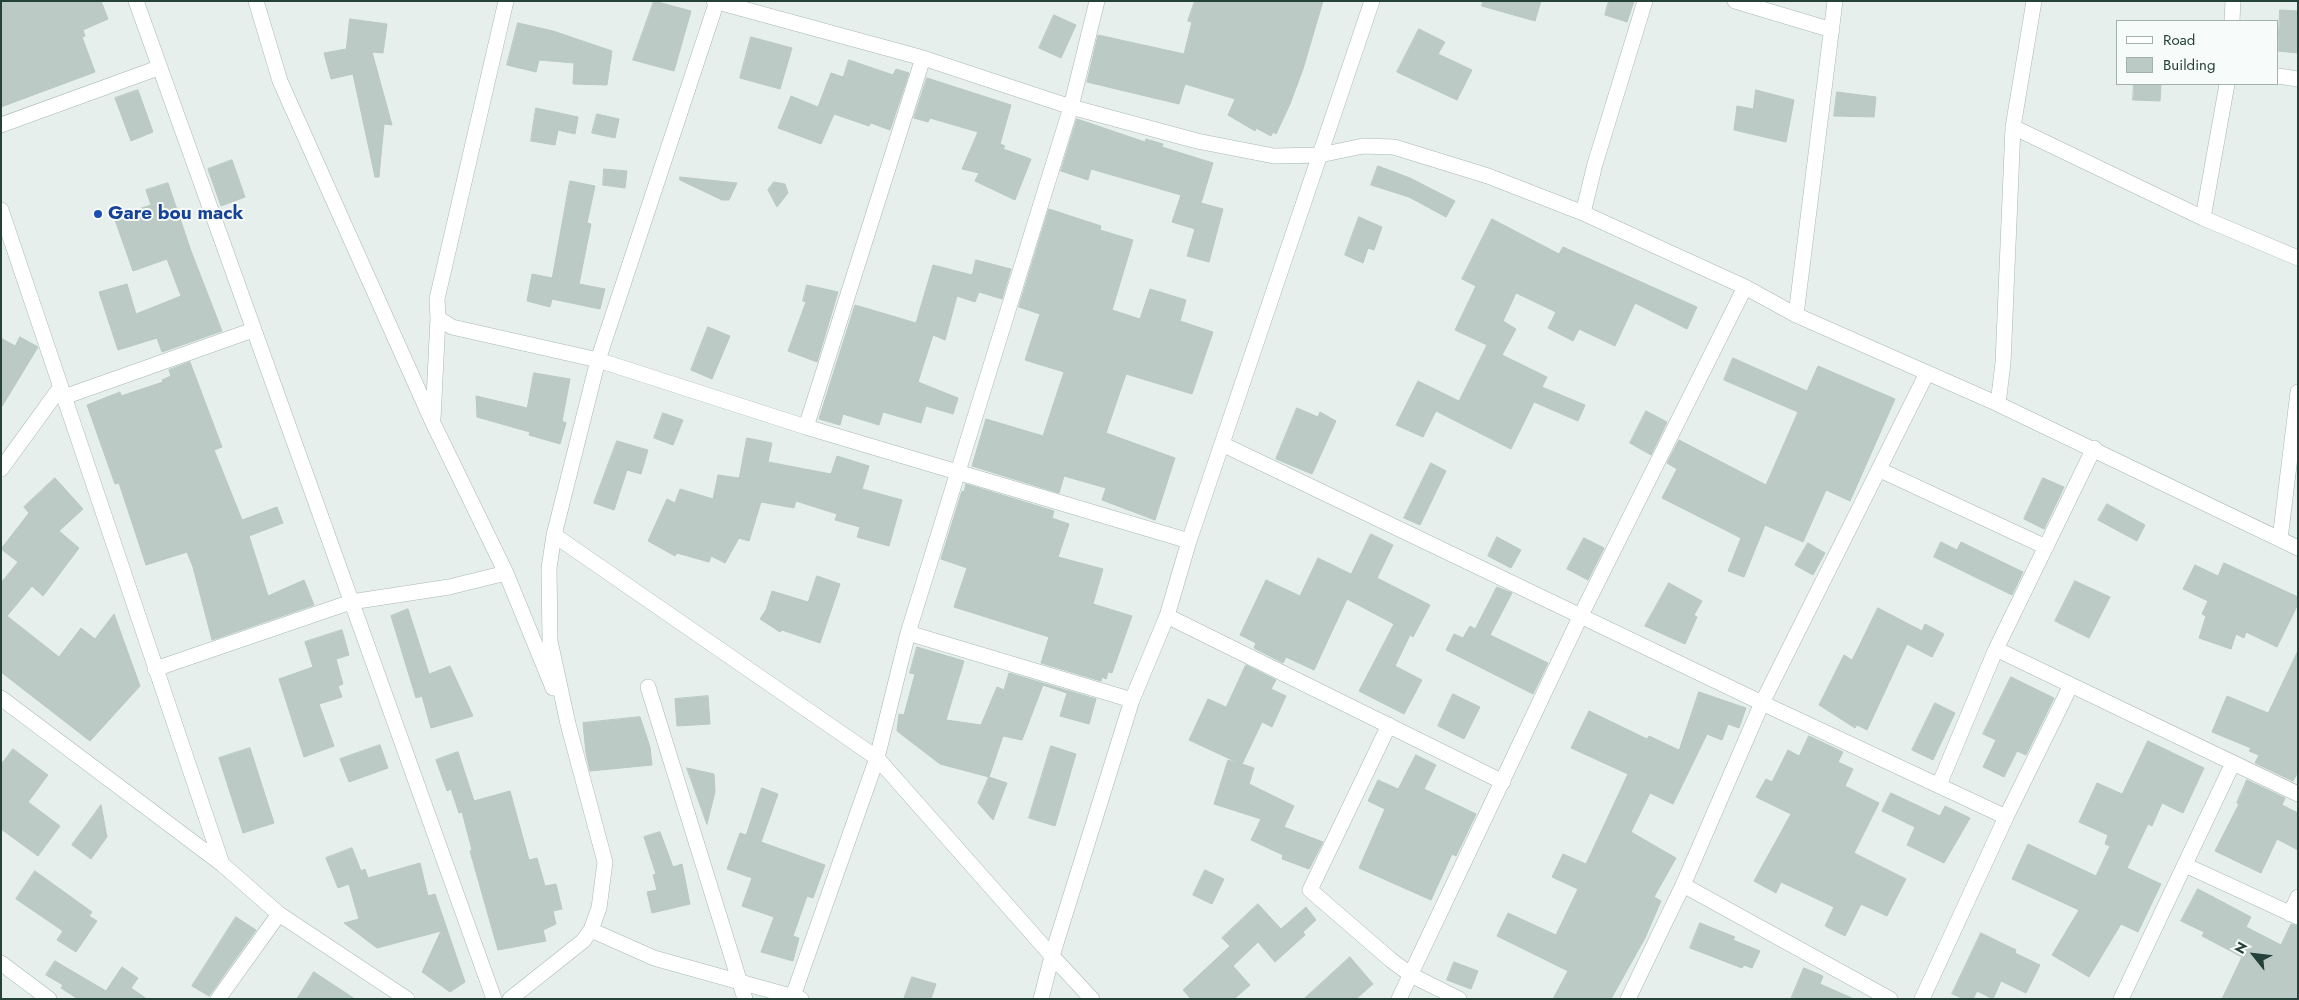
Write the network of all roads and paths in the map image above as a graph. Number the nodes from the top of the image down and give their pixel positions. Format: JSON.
{"nodes":[{"id":1,"x":136,"y":1,"type":"edge"},
{"id":2,"x":256,"y":1,"type":"edge"},
{"id":3,"x":506,"y":1,"type":"edge"},
{"id":4,"x":1097,"y":1,"type":"edge"},
{"id":5,"x":1372,"y":1,"type":"edge"},
{"id":6,"x":1645,"y":1,"type":"edge"},
{"id":7,"x":1735,"y":1,"type":"edge"},
{"id":8,"x":1835,"y":1,"type":"edge"},
{"id":9,"x":2034,"y":1,"type":"edge"},
{"id":10,"x":2233,"y":1,"type":"edge"},
{"id":11,"x":716,"y":2,"type":"edge"},
{"id":12,"x":2232,"y":20,"type":"edge"},
{"id":13,"x":1832,"y":30,"type":"junction"},
{"id":14,"x":923,"y":58,"type":"junction"},
{"id":15,"x":158,"y":68,"type":"junction"},
{"id":16,"x":2279,"y":76,"type":"edge"},
{"id":17,"x":2298,"y":78,"type":"edge"},
{"id":18,"x":2227,"y":85,"type":"edge"},
{"id":19,"x":1070,"y":107,"type":"junction"},
{"id":20,"x":1,"y":124,"type":"edge"},
{"id":21,"x":2013,"y":127,"type":"junction"},
{"id":22,"x":1320,"y":155,"type":"junction"},
{"id":23,"x":1,"y":210,"type":"edge"},
{"id":24,"x":1583,"y":213,"type":"junction"},
{"id":25,"x":2203,"y":218,"type":"junction"},
{"id":26,"x":2298,"y":258,"type":"edge"},
{"id":27,"x":1745,"y":288,"type":"junction"},
{"id":28,"x":1796,"y":315,"type":"junction"},
{"id":29,"x":438,"y":318,"type":"junction"},
{"id":30,"x":253,"y":330,"type":"junction"},
{"id":31,"x":598,"y":360,"type":"junction"},
{"id":32,"x":1927,"y":373,"type":"junction"},
{"id":33,"x":62,"y":392,"type":"junction"},
{"id":34,"x":2298,"y":392,"type":"edge"},
{"id":35,"x":1998,"y":404,"type":"junction"},
{"id":36,"x":432,"y":423,"type":"junction"},
{"id":37,"x":806,"y":427,"type":"junction"},
{"id":38,"x":1222,"y":444,"type":"junction"},
{"id":39,"x":2094,"y":448,"type":"junction"},
{"id":40,"x":1,"y":469,"type":"edge"},
{"id":41,"x":1880,"y":470,"type":"junction"},
{"id":42,"x":957,"y":472,"type":"junction"},
{"id":43,"x":554,"y":536,"type":"junction"},
{"id":44,"x":2280,"y":539,"type":"junction"},
{"id":45,"x":1189,"y":540,"type":"junction"},
{"id":46,"x":2046,"y":547,"type":"junction"},
{"id":47,"x":2298,"y":548,"type":"edge"},
{"id":48,"x":506,"y":573,"type":"junction"},
{"id":49,"x":351,"y":602,"type":"junction"},
{"id":50,"x":1580,"y":615,"type":"junction"},
{"id":51,"x":1167,"y":616,"type":"junction"},
{"id":52,"x":908,"y":633,"type":"junction"},
{"id":53,"x":1996,"y":649,"type":"junction"},
{"id":54,"x":155,"y":669,"type":"junction"},
{"id":55,"x":2072,"y":685,"type":"junction"},
{"id":56,"x":648,"y":687,"type":"dead end"},
{"id":57,"x":1,"y":698,"type":"edge"},
{"id":58,"x":1132,"y":700,"type":"junction"},
{"id":59,"x":1762,"y":703,"type":"junction"},
{"id":60,"x":568,"y":724,"type":"junction"},
{"id":61,"x":1389,"y":726,"type":"junction"},
{"id":62,"x":877,"y":758,"type":"junction"},
{"id":63,"x":2233,"y":763,"type":"junction"},
{"id":64,"x":1503,"y":782,"type":"junction"},
{"id":65,"x":1940,"y":785,"type":"junction"},
{"id":66,"x":2298,"y":794,"type":"edge"},
{"id":67,"x":2006,"y":817,"type":"junction"},
{"id":68,"x":222,"y":864,"type":"junction"},
{"id":69,"x":2185,"y":865,"type":"junction"},
{"id":70,"x":1683,"y":885,"type":"junction"},
{"id":71,"x":2298,"y":897,"type":"edge"},
{"id":72,"x":279,"y":914,"type":"junction"},
{"id":73,"x":2294,"y":915,"type":"edge"},
{"id":74,"x":591,"y":930,"type":"junction"},
{"id":75,"x":1052,"y":956,"type":"junction"},
{"id":76,"x":1,"y":963,"type":"edge"},
{"id":77,"x":1411,"y":975,"type":"junction"},
{"id":78,"x":740,"y":982,"type":"junction"},
{"id":79,"x":39,"y":996,"type":"edge"},
{"id":80,"x":797,"y":997,"type":"edge"},
{"id":81,"x":218,"y":999,"type":"edge"},
{"id":82,"x":407,"y":999,"type":"edge"},
{"id":83,"x":494,"y":999,"type":"edge"},
{"id":84,"x":510,"y":999,"type":"edge"},
{"id":85,"x":745,"y":999,"type":"edge"},
{"id":86,"x":1041,"y":999,"type":"edge"},
{"id":87,"x":1092,"y":999,"type":"edge"},
{"id":88,"x":1399,"y":999,"type":"edge"},
{"id":89,"x":1460,"y":999,"type":"edge"},
{"id":90,"x":1628,"y":999,"type":"edge"},
{"id":91,"x":1890,"y":999,"type":"edge"},
{"id":92,"x":1922,"y":999,"type":"edge"},
{"id":93,"x":2121,"y":999,"type":"edge"}],
"edges":[{"from":1,"to":15,"type":"street"},
{"from":2,"to":36,"type":"street"},
{"from":3,"to":29,"type":"street"},
{"from":4,"to":19,"type":"street"},
{"from":5,"to":22,"type":"street"},
{"from":6,"to":24,"type":"street"},
{"from":7,"to":13,"type":"street"},
{"from":8,"to":13,"type":"street"},
{"from":9,"to":21,"type":"street"},
{"from":10,"to":12,"type":"street"},
{"from":11,"to":14,"type":"street"},
{"from":11,"to":31,"type":"street"},
{"from":13,"to":28,"type":"street"},
{"from":14,"to":19,"type":"street"},
{"from":14,"to":37,"type":"street"},
{"from":15,"to":20,"type":"street"},
{"from":15,"to":30,"type":"street"},
{"from":16,"to":17,"type":"street"},
{"from":18,"to":25,"type":"street"},
{"from":19,"to":22,"type":"street"},
{"from":19,"to":42,"type":"street"},
{"from":21,"to":25,"type":"street"},
{"from":21,"to":35,"type":"street"},
{"from":22,"to":24,"type":"street"},
{"from":22,"to":38,"type":"street"},
{"from":23,"to":33,"type":"street"},
{"from":24,"to":27,"type":"street"},
{"from":25,"to":26,"type":"street"},
{"from":27,"to":28,"type":"street"},
{"from":27,"to":50,"type":"street"},
{"from":28,"to":32,"type":"street"},
{"from":29,"to":31,"type":"street"},
{"from":29,"to":36,"type":"street"},
{"from":30,"to":33,"type":"street"},
{"from":30,"to":49,"type":"street"},
{"from":31,"to":37,"type":"street"},
{"from":31,"to":43,"type":"street"},
{"from":32,"to":35,"type":"street"},
{"from":32,"to":41,"type":"street"},
{"from":33,"to":40,"type":"street"},
{"from":33,"to":54,"type":"street"},
{"from":34,"to":44,"type":"street"},
{"from":35,"to":39,"type":"street"},
{"from":36,"to":48,"type":"street"},
{"from":37,"to":42,"type":"street"},
{"from":38,"to":45,"type":"street"},
{"from":38,"to":50,"type":"street"},
{"from":39,"to":44,"type":"street"},
{"from":39,"to":46,"type":"street"},
{"from":41,"to":46,"type":"street"},
{"from":41,"to":59,"type":"street"},
{"from":42,"to":45,"type":"street"},
{"from":42,"to":52,"type":"street"},
{"from":43,"to":60,"type":"street"},
{"from":43,"to":62,"type":"street"},
{"from":44,"to":47,"type":"street"},
{"from":45,"to":51,"type":"street"},
{"from":46,"to":53,"type":"street"},
{"from":48,"to":49,"type":"street"},
{"from":48,"to":60,"type":"street"},
{"from":49,"to":54,"type":"street"},
{"from":49,"to":83,"type":"street"},
{"from":50,"to":59,"type":"street"},
{"from":50,"to":64,"type":"street"},
{"from":51,"to":58,"type":"street"},
{"from":51,"to":61,"type":"street"},
{"from":52,"to":58,"type":"street"},
{"from":52,"to":62,"type":"street"},
{"from":53,"to":55,"type":"street"},
{"from":53,"to":65,"type":"street"},
{"from":54,"to":68,"type":"street"},
{"from":55,"to":63,"type":"street"},
{"from":55,"to":67,"type":"street"},
{"from":56,"to":78,"type":"street"},
{"from":57,"to":68,"type":"street"},
{"from":58,"to":75,"type":"street"},
{"from":59,"to":65,"type":"street"},
{"from":59,"to":70,"type":"street"},
{"from":60,"to":74,"type":"street"},
{"from":61,"to":64,"type":"street"},
{"from":61,"to":77,"type":"street"},
{"from":62,"to":75,"type":"street"},
{"from":62,"to":80,"type":"street"},
{"from":63,"to":66,"type":"street"},
{"from":63,"to":69,"type":"street"},
{"from":64,"to":77,"type":"street"},
{"from":65,"to":67,"type":"street"},
{"from":67,"to":92,"type":"street"},
{"from":68,"to":72,"type":"street"},
{"from":69,"to":73,"type":"street"},
{"from":69,"to":93,"type":"street"},
{"from":70,"to":90,"type":"street"},
{"from":70,"to":91,"type":"street"},
{"from":71,"to":73,"type":"street"},
{"from":72,"to":81,"type":"street"},
{"from":72,"to":82,"type":"street"},
{"from":74,"to":78,"type":"street"},
{"from":74,"to":84,"type":"street"},
{"from":75,"to":86,"type":"street"},
{"from":75,"to":87,"type":"street"},
{"from":76,"to":79,"type":"street"},
{"from":77,"to":88,"type":"street"},
{"from":77,"to":89,"type":"street"},
{"from":78,"to":80,"type":"street"},
{"from":78,"to":85,"type":"street"}]}
